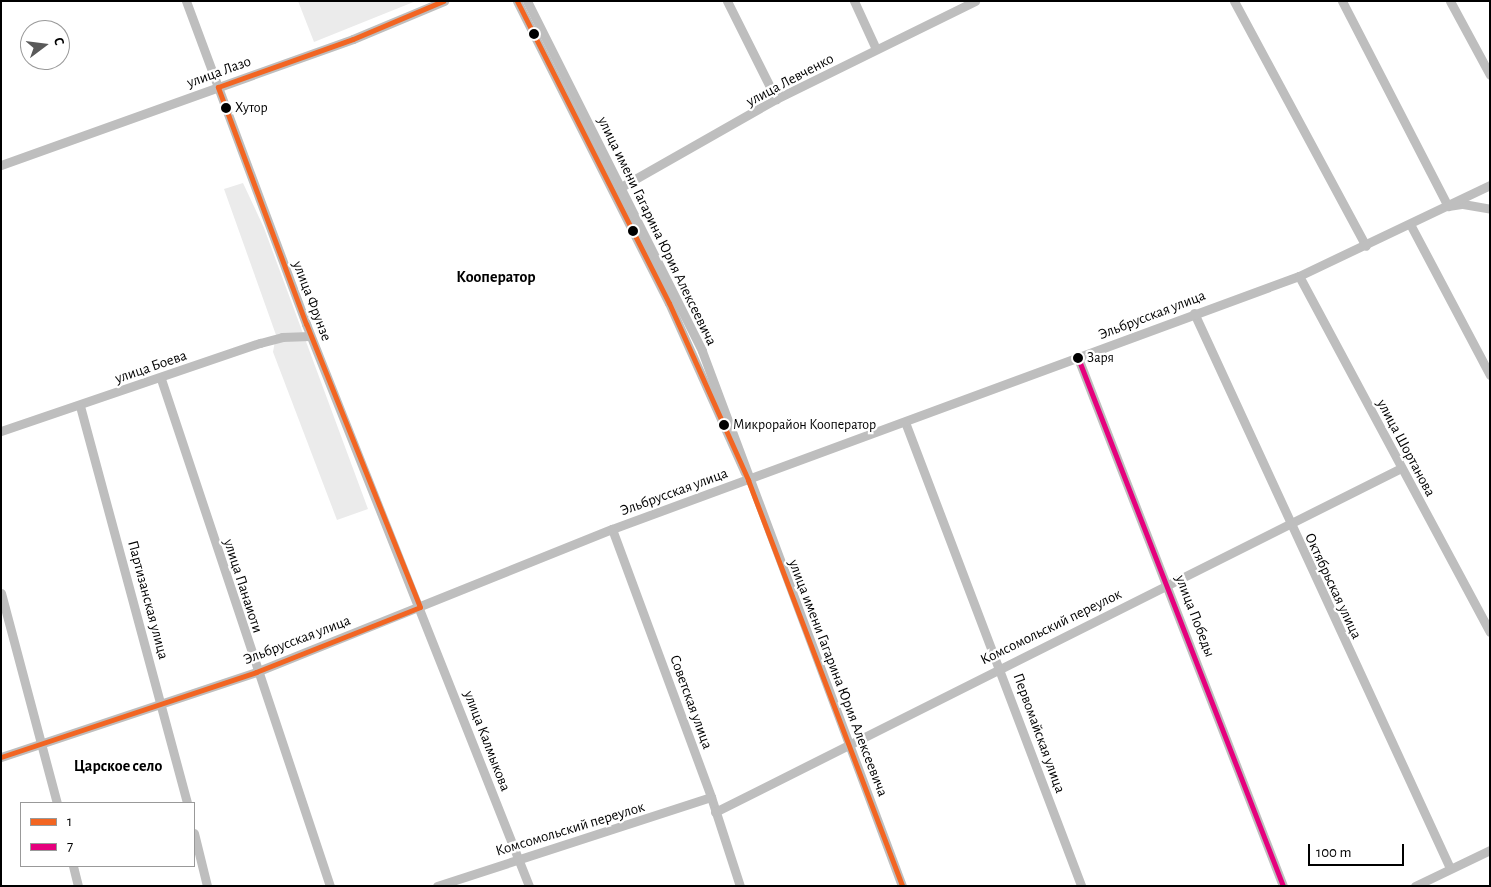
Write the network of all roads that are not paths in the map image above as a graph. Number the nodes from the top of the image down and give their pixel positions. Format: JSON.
{"nodes":[{"id":1,"x":186,"y":1,"type":"edge"},
{"id":2,"x":444,"y":1,"type":"edge"},
{"id":3,"x":517,"y":1,"type":"edge"},
{"id":4,"x":527,"y":1,"type":"edge"},
{"id":5,"x":727,"y":1,"type":"edge"},
{"id":6,"x":854,"y":1,"type":"edge"},
{"id":7,"x":1234,"y":1,"type":"edge"},
{"id":8,"x":1342,"y":1,"type":"edge"},
{"id":9,"x":1450,"y":1,"type":"edge"},
{"id":10,"x":972,"y":2,"type":"edge"},
{"id":11,"x":876,"y":49,"type":"junction"},
{"id":12,"x":1490,"y":75,"type":"edge"},
{"id":13,"x":218,"y":87,"type":"junction"},
{"id":14,"x":776,"y":99,"type":"junction"},
{"id":15,"x":1,"y":165,"type":"edge"},
{"id":16,"x":1490,"y":185,"type":"edge"},
{"id":17,"x":621,"y":187,"type":"junction"},
{"id":18,"x":1448,"y":206,"type":"junction"},
{"id":19,"x":1490,"y":209,"type":"edge"},
{"id":20,"x":1410,"y":224,"type":"junction"},
{"id":21,"x":1366,"y":246,"type":"junction"},
{"id":22,"x":1299,"y":276,"type":"junction"},
{"id":23,"x":1194,"y":314,"type":"junction"},
{"id":24,"x":310,"y":336,"type":"junction"},
{"id":25,"x":1078,"y":358,"type":"junction"},
{"id":26,"x":1490,"y":375,"type":"edge"},
{"id":27,"x":161,"y":379,"type":"junction"},
{"id":28,"x":80,"y":406,"type":"junction"},
{"id":29,"x":905,"y":422,"type":"junction"},
{"id":30,"x":1,"y":431,"type":"edge"},
{"id":31,"x":1401,"y":468,"type":"junction"},
{"id":32,"x":748,"y":480,"type":"junction"},
{"id":33,"x":1288,"y":524,"type":"junction"},
{"id":34,"x":612,"y":529,"type":"junction"},
{"id":35,"x":1168,"y":584,"type":"junction"},
{"id":36,"x":1,"y":593,"type":"edge"},
{"id":37,"x":420,"y":607,"type":"junction"},
{"id":38,"x":1490,"y":632,"type":"edge"},
{"id":39,"x":1000,"y":668,"type":"junction"},
{"id":40,"x":256,"y":672,"type":"junction"},
{"id":41,"x":163,"y":704,"type":"junction"},
{"id":42,"x":41,"y":743,"type":"junction"},
{"id":43,"x":849,"y":745,"type":"junction"},
{"id":44,"x":1,"y":757,"type":"edge"},
{"id":45,"x":711,"y":797,"type":"junction"},
{"id":46,"x":57,"y":802,"type":"edge"},
{"id":47,"x":187,"y":802,"type":"edge"},
{"id":48,"x":715,"y":812,"type":"junction"},
{"id":49,"x":195,"y":836,"type":"edge"},
{"id":50,"x":1490,"y":850,"type":"edge"},
{"id":51,"x":518,"y":859,"type":"junction"},
{"id":52,"x":73,"y":867,"type":"edge"},
{"id":53,"x":1450,"y":868,"type":"junction"},
{"id":54,"x":78,"y":886,"type":"edge"},
{"id":55,"x":207,"y":886,"type":"edge"},
{"id":56,"x":330,"y":886,"type":"edge"},
{"id":57,"x":437,"y":886,"type":"edge"},
{"id":58,"x":529,"y":886,"type":"edge"},
{"id":59,"x":740,"y":886,"type":"edge"},
{"id":60,"x":902,"y":886,"type":"edge"},
{"id":61,"x":1081,"y":886,"type":"edge"},
{"id":62,"x":1283,"y":886,"type":"edge"},
{"id":63,"x":1415,"y":886,"type":"edge"}],
"edges":[{"from":1,"to":13,"type":"street","name":"улица Фрунзе"},
{"from":2,"to":13,"type":"street","name":"улица Лазо"},
{"from":3,"to":32,"type":"street","name":"улица имени Гагарина Юрия Алексеевича"},
{"from":4,"to":17,"type":"street","name":"улица имени Гагарина Юрия Алексеевича"},
{"from":5,"to":14,"type":"street"},
{"from":6,"to":11,"type":"street"},
{"from":7,"to":21,"type":"street"},
{"from":8,"to":18,"type":"street"},
{"from":9,"to":12,"type":"street"},
{"from":10,"to":11,"type":"street","name":"улица Левченко"},
{"from":11,"to":14,"type":"street","name":"улица Левченко"},
{"from":13,"to":15,"type":"street","name":"улица Лазо"},
{"from":13,"to":24,"type":"street","name":"улица Фрунзе"},
{"from":14,"to":17,"type":"street","name":"улица Левченко"},
{"from":16,"to":18,"type":"street","name":"Эльбрусская улица"},
{"from":17,"to":32,"type":"street","name":"улица имени Гагарина Юрия Алексеевича"},
{"from":18,"to":19,"type":"street"},
{"from":18,"to":20,"type":"street","name":"Эльбрусская улица"},
{"from":20,"to":21,"type":"street","name":"Эльбрусская улица"},
{"from":20,"to":26,"type":"street"},
{"from":21,"to":22,"type":"street","name":"Эльбрусская улица"},
{"from":22,"to":23,"type":"street","name":"Эльбрусская улица"},
{"from":22,"to":31,"type":"street","name":"улица Шортанова"},
{"from":23,"to":25,"type":"street","name":"Эльбрусская улица"},
{"from":23,"to":33,"type":"street","name":"Октябрьская улица"},
{"from":24,"to":27,"type":"street","name":"улица Боева"},
{"from":24,"to":37,"type":"street","name":"улица Фрунзе"},
{"from":25,"to":29,"type":"street","name":"Эльбрусская улица"},
{"from":25,"to":35,"type":"street","name":"улица Победы"},
{"from":27,"to":28,"type":"street","name":"улица Боева"},
{"from":27,"to":40,"type":"street","name":"улица Панаиоти"},
{"from":28,"to":30,"type":"street","name":"улица Боева"},
{"from":28,"to":41,"type":"street","name":"Партизанская улица"},
{"from":29,"to":32,"type":"street","name":"Эльбрусская улица"},
{"from":29,"to":39,"type":"street","name":"Первомайская улица"},
{"from":31,"to":33,"type":"street","name":"Комсомольский переулок"},
{"from":31,"to":38,"type":"street","name":"улица Шортанова"},
{"from":32,"to":34,"type":"street","name":"Эльбрусская улица"},
{"from":32,"to":43,"type":"street","name":"улица имени Гагарина Юрия Алексеевича"},
{"from":33,"to":35,"type":"street","name":"Комсомольский переулок"},
{"from":33,"to":53,"type":"street","name":"Октябрьская улица"},
{"from":34,"to":37,"type":"street","name":"Эльбрусская улица"},
{"from":34,"to":45,"type":"street","name":"Советская улица"},
{"from":35,"to":39,"type":"street","name":"Комсомольский переулок"},
{"from":35,"to":62,"type":"street","name":"улица Победы"},
{"from":36,"to":42,"type":"street"},
{"from":37,"to":40,"type":"street","name":"Эльбрусская улица"},
{"from":37,"to":51,"type":"street","name":"улица Калмыкова"},
{"from":39,"to":43,"type":"street","name":"Комсомольский переулок"},
{"from":39,"to":61,"type":"street","name":"Первомайская улица"},
{"from":40,"to":41,"type":"street","name":"Эльбрусская улица"},
{"from":40,"to":56,"type":"street","name":"улица Панаиоти"},
{"from":41,"to":42,"type":"street","name":"Эльбрусская улица"},
{"from":41,"to":47,"type":"street","name":"Партизанская улица"},
{"from":42,"to":44,"type":"street","name":"Эльбрусская улица"},
{"from":42,"to":46,"type":"street"},
{"from":43,"to":48,"type":"street","name":"Комсомольский переулок"},
{"from":43,"to":60,"type":"street","name":"улица имени Гагарина Юрия Алексеевича"},
{"from":45,"to":48,"type":"street","name":"Советская улица"},
{"from":45,"to":51,"type":"street","name":"Комсомольский переулок"},
{"from":48,"to":59,"type":"street","name":"Советская улица"},
{"from":49,"to":55,"type":"street"},
{"from":50,"to":53,"type":"street"},
{"from":51,"to":57,"type":"street","name":"Комсомольский переулок"},
{"from":51,"to":58,"type":"street","name":"улица Калмыкова"},
{"from":52,"to":54,"type":"street"},
{"from":53,"to":63,"type":"street"}]}
